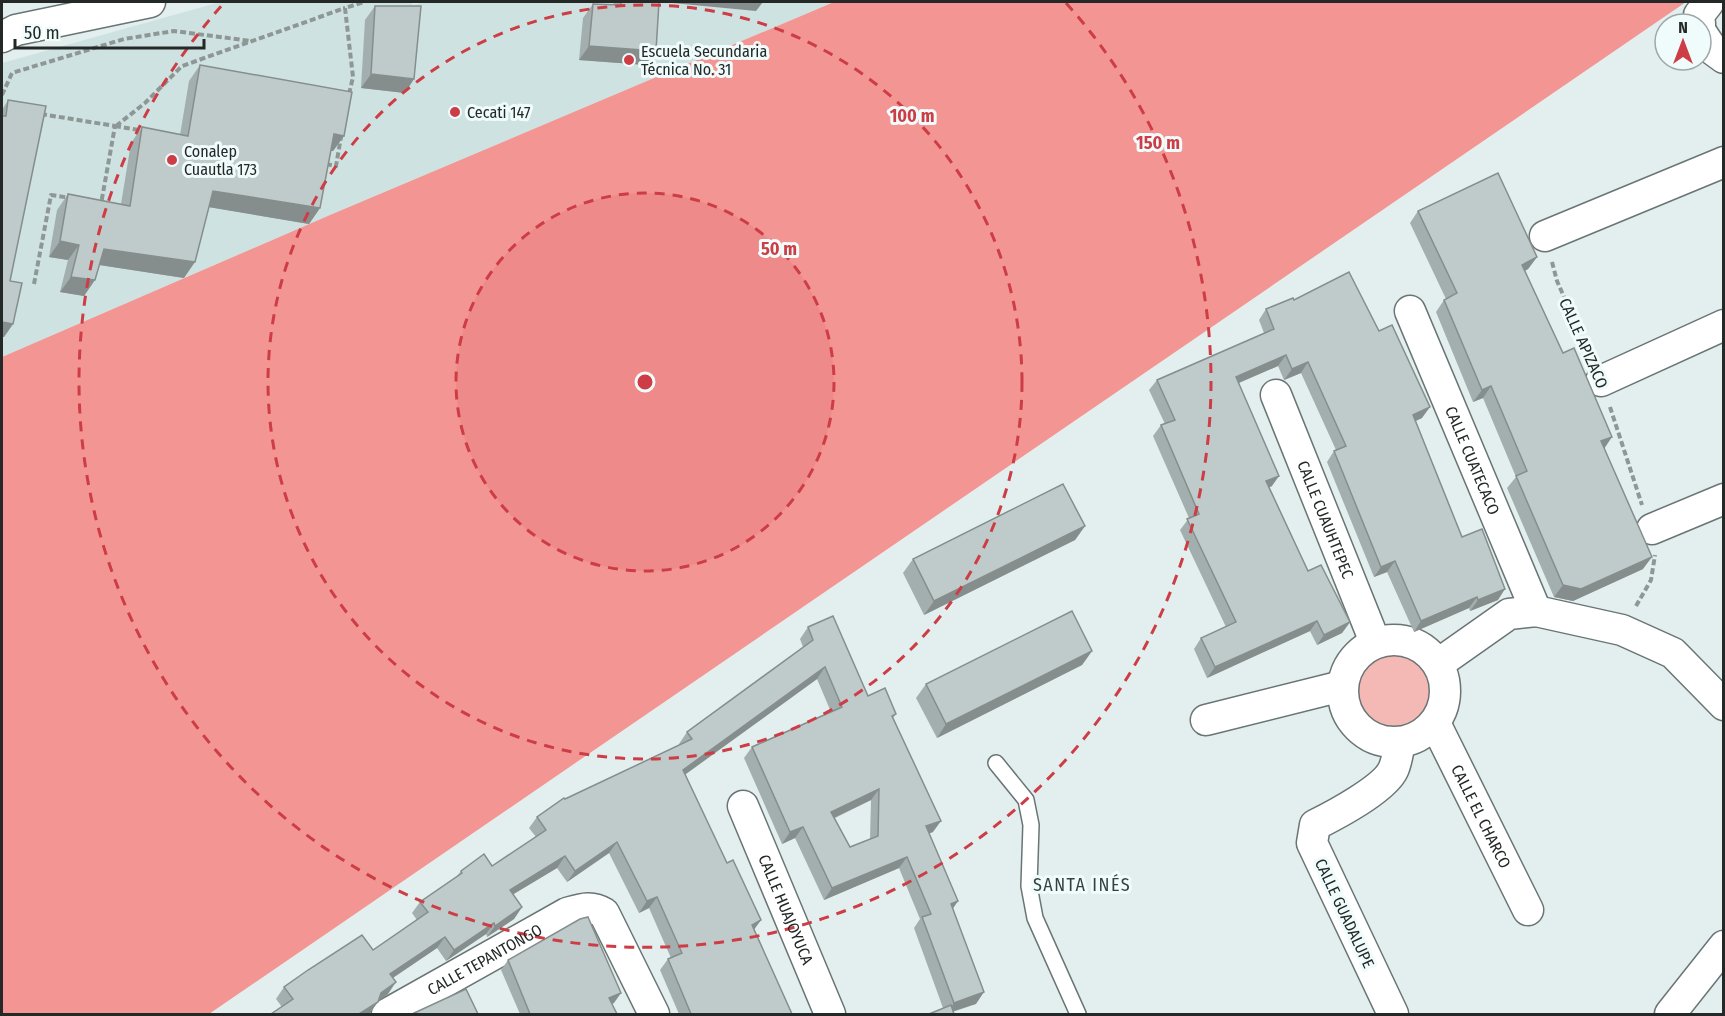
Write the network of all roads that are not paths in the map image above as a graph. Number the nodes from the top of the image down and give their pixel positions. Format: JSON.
{"nodes":[{"id":1,"x":150,"y":2,"type":"edge"},
{"id":2,"x":2,"y":37,"type":"edge"},
{"id":3,"x":1724,"y":162,"type":"edge"},
{"id":4,"x":1545,"y":236,"type":"road end"},
{"id":5,"x":1410,"y":310,"type":"dead end"},
{"id":6,"x":1724,"y":325,"type":"edge"},
{"id":7,"x":1601,"y":381,"type":"road end"},
{"id":8,"x":1276,"y":395,"type":"dead end"},
{"id":9,"x":1724,"y":499,"type":"edge"},
{"id":10,"x":1652,"y":529,"type":"road end"},
{"id":11,"x":1536,"y":611,"type":"junction"},
{"id":12,"x":1375,"y":642,"type":"junction"},
{"id":13,"x":1438,"y":664,"type":"junction"},
{"id":14,"x":1342,"y":686,"type":"junction"},
{"id":15,"x":1724,"y":705,"type":"edge"},
{"id":16,"x":1206,"y":720,"type":"dead end"},
{"id":17,"x":1435,"y":723,"type":"junction"},
{"id":18,"x":1400,"y":742,"type":"junction"},
{"id":19,"x":996,"y":763,"type":"dead end"},
{"id":20,"x":743,"y":806,"type":"dead end"},
{"id":21,"x":1528,"y":910,"type":"dead end"},
{"id":22,"x":1724,"y":946,"type":"edge"},
{"id":23,"x":387,"y":1014,"type":"edge"},
{"id":24,"x":654,"y":1014,"type":"edge"},
{"id":25,"x":830,"y":1014,"type":"edge"},
{"id":26,"x":1078,"y":1014,"type":"edge"},
{"id":27,"x":1393,"y":1014,"type":"edge"},
{"id":28,"x":1670,"y":1014,"type":"edge"}],
"edges":[{"from":1,"to":2,"type":"street"},
{"from":3,"to":4,"type":"street"},
{"from":5,"to":11,"type":"street","name":"CALLE CUATECACO"},
{"from":6,"to":7,"type":"street"},
{"from":8,"to":12,"type":"street","name":"CALLE CUAUHTEPEC"},
{"from":9,"to":10,"type":"street"},
{"from":11,"to":13,"type":"street"},
{"from":11,"to":15,"type":"street"},
{"from":12,"to":13,"type":"street"},
{"from":12,"to":14,"type":"street"},
{"from":13,"to":17,"type":"street"},
{"from":14,"to":16,"type":"street"},
{"from":14,"to":18,"type":"street"},
{"from":17,"to":18,"type":"street"},
{"from":17,"to":21,"type":"street","name":"CALLE EL CHARCO"},
{"from":18,"to":27,"type":"street","name":"CALLE GUADALUPE"},
{"from":19,"to":26,"type":"lane"},
{"from":20,"to":25,"type":"street","name":"CALLE HUAJOYUCA"},
{"from":22,"to":28,"type":"street"},
{"from":23,"to":24,"type":"street","name":"CALLE TEPANTONGO"}]}
